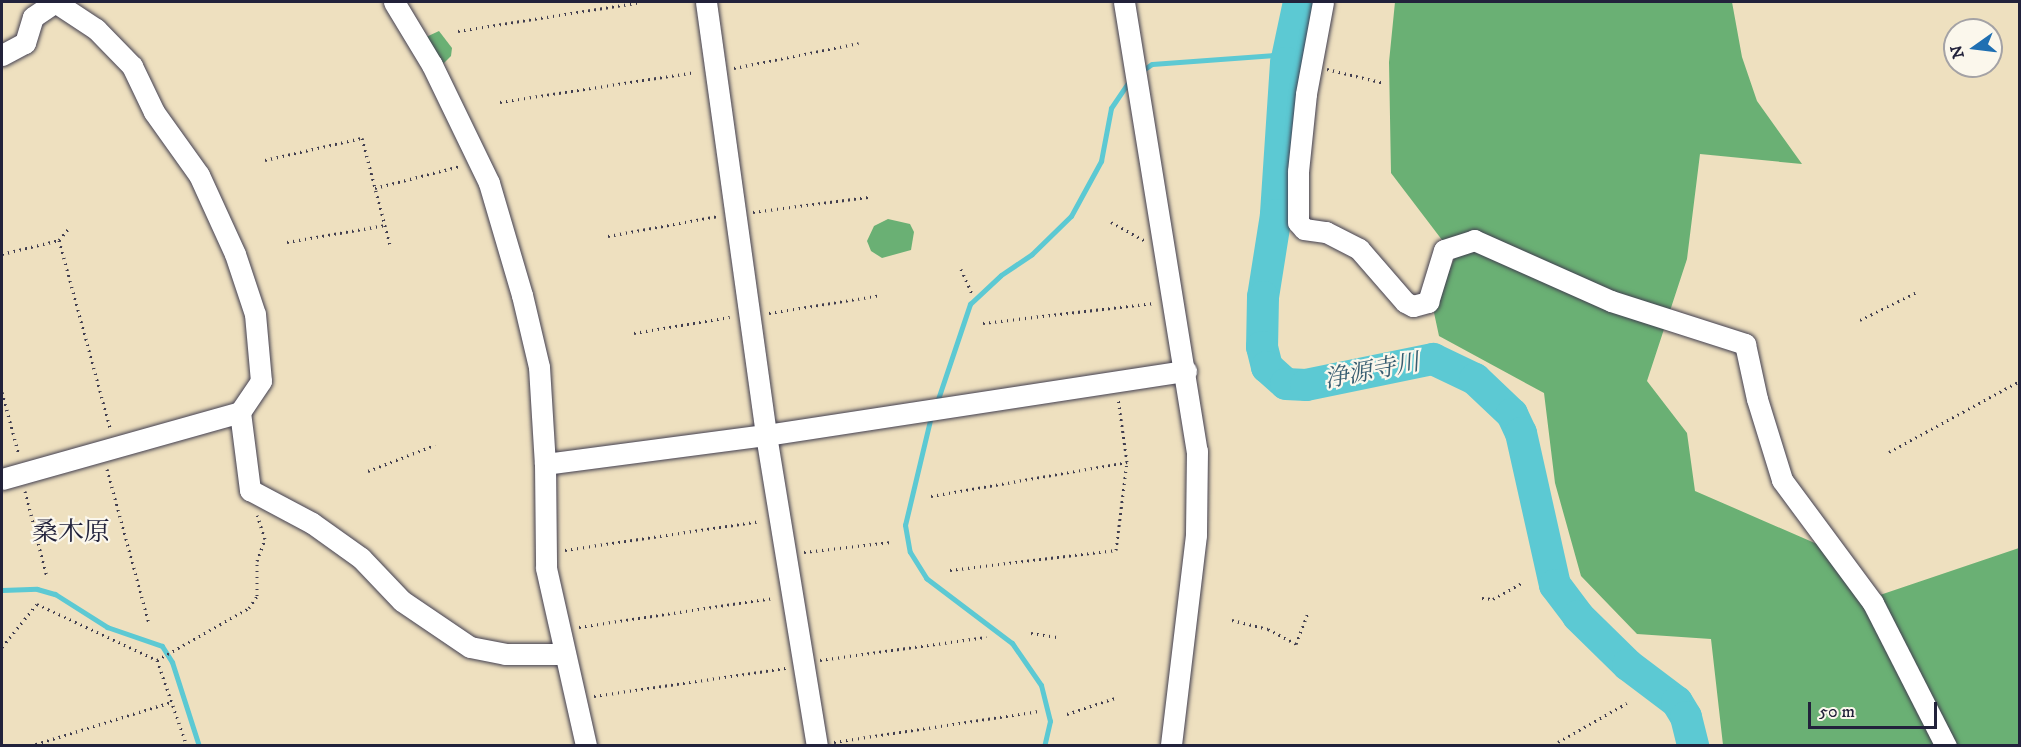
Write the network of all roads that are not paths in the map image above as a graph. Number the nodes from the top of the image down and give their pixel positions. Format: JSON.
{"nodes":[{"id":1,"x":55,"y":2,"type":"edge"},
{"id":2,"x":394,"y":2,"type":"edge"},
{"id":3,"x":706,"y":2,"type":"edge"},
{"id":4,"x":1124,"y":2,"type":"edge"},
{"id":5,"x":1323,"y":2,"type":"edge"},
{"id":6,"x":2,"y":55,"type":"edge"},
{"id":7,"x":1186,"y":371,"type":"junction"},
{"id":8,"x":240,"y":412,"type":"junction"},
{"id":9,"x":766,"y":435,"type":"junction"},
{"id":10,"x":545,"y":464,"type":"junction"},
{"id":11,"x":2,"y":479,"type":"edge"},
{"id":12,"x":563,"y":654,"type":"junction"},
{"id":13,"x":823,"y":744,"type":"edge"},
{"id":14,"x":586,"y":746,"type":"edge"},
{"id":15,"x":1171,"y":746,"type":"edge"},
{"id":16,"x":1946,"y":746,"type":"edge"}],
"edges":[{"from":1,"to":6,"type":"street"},
{"from":1,"to":8,"type":"street"},
{"from":2,"to":10,"type":"street"},
{"from":3,"to":9,"type":"street"},
{"from":4,"to":7,"type":"street"},
{"from":5,"to":16,"type":"street"},
{"from":7,"to":9,"type":"street"},
{"from":7,"to":15,"type":"street"},
{"from":8,"to":11,"type":"street"},
{"from":8,"to":12,"type":"street"},
{"from":9,"to":10,"type":"street"},
{"from":9,"to":13,"type":"street"},
{"from":10,"to":12,"type":"street"},
{"from":12,"to":14,"type":"street"}]}
